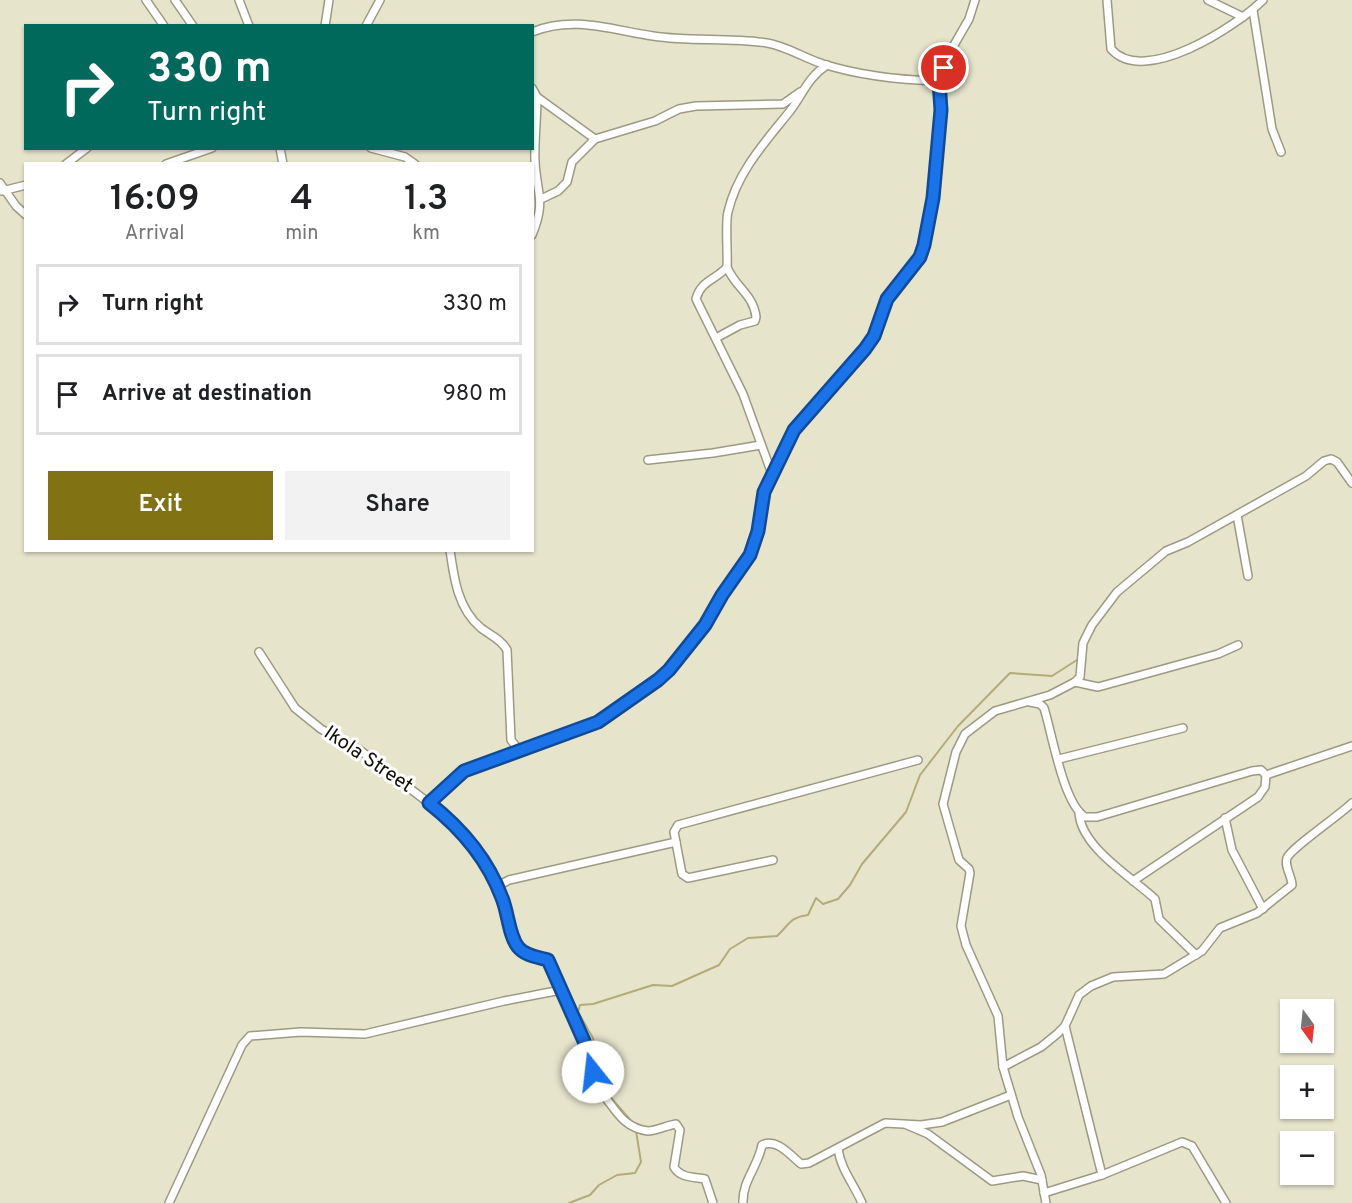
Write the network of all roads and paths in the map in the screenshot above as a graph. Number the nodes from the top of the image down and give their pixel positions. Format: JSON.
{"nodes":[{"id":1,"x":146,"y":0,"type":"edge"},
{"id":2,"x":175,"y":0,"type":"edge"},
{"id":3,"x":239,"y":0,"type":"edge"},
{"id":4,"x":329,"y":0,"type":"edge"},
{"id":5,"x":380,"y":0,"type":"edge"},
{"id":6,"x":975,"y":0,"type":"edge"},
{"id":7,"x":1107,"y":0,"type":"edge"},
{"id":8,"x":1208,"y":0,"type":"edge"},
{"id":9,"x":1263,"y":0,"type":"edge"},
{"id":10,"x":1253,"y":10,"type":"junction"},
{"id":11,"x":1243,"y":17,"type":"junction"},
{"id":12,"x":163,"y":24,"type":"edge"},
{"id":13,"x":193,"y":24,"type":"edge"},
{"id":14,"x":248,"y":24,"type":"edge"},
{"id":15,"x":325,"y":24,"type":"edge"},
{"id":16,"x":367,"y":24,"type":"edge"},
{"id":17,"x":534,"y":31,"type":"edge"},
{"id":18,"x":827,"y":65,"type":"junction"},
{"id":19,"x":939,"y":81,"type":"junction"},
{"id":20,"x":803,"y":90,"type":"junction"},
{"id":21,"x":534,"y":92,"type":"edge"},
{"id":22,"x":537,"y":97,"type":"junction"},
{"id":23,"x":595,"y":139,"type":"junction"},
{"id":24,"x":84,"y":150,"type":"edge"},
{"id":25,"x":206,"y":150,"type":"edge"},
{"id":26,"x":379,"y":150,"type":"edge"},
{"id":27,"x":1281,"y":152,"type":"dead end"},
{"id":28,"x":69,"y":162,"type":"edge"},
{"id":29,"x":172,"y":162,"type":"edge"},
{"id":30,"x":412,"y":162,"type":"edge"},
{"id":31,"x":24,"y":185,"type":"edge"},
{"id":32,"x":1,"y":188,"type":"edge"},
{"id":33,"x":542,"y":199,"type":"junction"},
{"id":34,"x":24,"y":213,"type":"edge"},
{"id":35,"x":534,"y":230,"type":"edge"},
{"id":36,"x":728,"y":267,"type":"junction"},
{"id":37,"x":716,"y":338,"type":"junction"},
{"id":38,"x":761,"y":445,"type":"junction"},
{"id":39,"x":648,"y":460,"type":"dead end"},
{"id":40,"x":772,"y":474,"type":"junction"},
{"id":41,"x":1352,"y":483,"type":"edge"},
{"id":42,"x":1237,"y":515,"type":"junction"},
{"id":43,"x":450,"y":552,"type":"edge"},
{"id":44,"x":1248,"y":576,"type":"dead end"},
{"id":45,"x":1238,"y":645,"type":"dead end"},
{"id":46,"x":259,"y":652,"type":"dead end"},
{"id":47,"x":1075,"y":682,"type":"junction"},
{"id":48,"x":1028,"y":701,"type":"junction"},
{"id":49,"x":1183,"y":728,"type":"dead end"},
{"id":50,"x":1352,"y":746,"type":"edge"},
{"id":51,"x":519,"y":750,"type":"junction"},
{"id":52,"x":1059,"y":759,"type":"junction"},
{"id":53,"x":918,"y":760,"type":"dead end"},
{"id":54,"x":1266,"y":775,"type":"junction"},
{"id":55,"x":429,"y":803,"type":"junction"},
{"id":56,"x":1352,"y":804,"type":"edge"},
{"id":57,"x":1079,"y":812,"type":"junction"},
{"id":58,"x":1225,"y":818,"type":"junction"},
{"id":59,"x":676,"y":842,"type":"junction"},
{"id":60,"x":773,"y":860,"type":"dead end"},
{"id":61,"x":1133,"y":881,"type":"junction"},
{"id":62,"x":496,"y":887,"type":"junction"},
{"id":63,"x":1263,"y":909,"type":"junction"},
{"id":64,"x":1196,"y":955,"type":"junction"},
{"id":65,"x":561,"y":990,"type":"junction"},
{"id":66,"x":1065,"y":1026,"type":"junction"},
{"id":67,"x":1003,"y":1066,"type":"junction"},
{"id":68,"x":1011,"y":1095,"type":"junction"},
{"id":69,"x":901,"y":1122,"type":"junction"},
{"id":70,"x":837,"y":1149,"type":"junction"},
{"id":71,"x":1102,"y":1175,"type":"junction"},
{"id":72,"x":1042,"y":1180,"type":"junction"},
{"id":73,"x":1044,"y":1193,"type":"junction"},
{"id":74,"x":169,"y":1203,"type":"edge"},
{"id":75,"x":713,"y":1203,"type":"edge"},
{"id":76,"x":743,"y":1203,"type":"edge"},
{"id":77,"x":862,"y":1203,"type":"edge"},
{"id":78,"x":1046,"y":1203,"type":"edge"},
{"id":79,"x":1226,"y":1203,"type":"edge"}],
"edges":[{"from":1,"to":12,"type":"street"},
{"from":2,"to":13,"type":"street"},
{"from":3,"to":14,"type":"street"},
{"from":4,"to":15,"type":"street"},
{"from":5,"to":16,"type":"street"},
{"from":6,"to":19,"type":"street"},
{"from":7,"to":11,"type":"street"},
{"from":8,"to":11,"type":"street"},
{"from":9,"to":10,"type":"street"},
{"from":10,"to":11,"type":"street"},
{"from":10,"to":27,"type":"street"},
{"from":17,"to":18,"type":"street"},
{"from":18,"to":19,"type":"street"},
{"from":18,"to":20,"type":"street"},
{"from":19,"to":40,"type":"street"},
{"from":20,"to":23,"type":"street"},
{"from":20,"to":36,"type":"street"},
{"from":21,"to":22,"type":"street"},
{"from":22,"to":23,"type":"street"},
{"from":22,"to":33,"type":"street"},
{"from":23,"to":33,"type":"street"},
{"from":24,"to":28,"type":"street"},
{"from":25,"to":29,"type":"street"},
{"from":26,"to":30,"type":"street"},
{"from":31,"to":32,"type":"street"},
{"from":32,"to":34,"type":"street"},
{"from":33,"to":35,"type":"street"},
{"from":36,"to":37,"type":"street"},
{"from":36,"to":37,"type":"street"},
{"from":37,"to":38,"type":"street"},
{"from":38,"to":39,"type":"street"},
{"from":38,"to":40,"type":"street"},
{"from":40,"to":51,"type":"street"},
{"from":41,"to":42,"type":"street"},
{"from":42,"to":44,"type":"street"},
{"from":42,"to":47,"type":"street"},
{"from":43,"to":51,"type":"street"},
{"from":45,"to":47,"type":"street"},
{"from":46,"to":55,"type":"street","name":"Ikola Street"},
{"from":47,"to":48,"type":"street"},
{"from":48,"to":52,"type":"street"},
{"from":48,"to":67,"type":"street"},
{"from":49,"to":52,"type":"street"},
{"from":50,"to":54,"type":"street"},
{"from":51,"to":55,"type":"street"},
{"from":52,"to":57,"type":"street"},
{"from":53,"to":59,"type":"street"},
{"from":54,"to":57,"type":"street"},
{"from":54,"to":58,"type":"street"},
{"from":55,"to":62,"type":"street","name":"Ikola Street"},
{"from":56,"to":63,"type":"street"},
{"from":57,"to":61,"type":"street"},
{"from":58,"to":61,"type":"street"},
{"from":58,"to":63,"type":"street"},
{"from":59,"to":60,"type":"street"},
{"from":59,"to":62,"type":"street"},
{"from":61,"to":64,"type":"street"},
{"from":62,"to":65,"type":"street","name":"Ikola Street"},
{"from":63,"to":64,"type":"street"},
{"from":64,"to":66,"type":"street"},
{"from":65,"to":74,"type":"street"},
{"from":65,"to":75,"type":"street","name":"Ikola Street"},
{"from":66,"to":67,"type":"street"},
{"from":66,"to":71,"type":"street"},
{"from":67,"to":68,"type":"street"},
{"from":68,"to":69,"type":"street"},
{"from":68,"to":72,"type":"street"},
{"from":69,"to":70,"type":"street"},
{"from":69,"to":72,"type":"street"},
{"from":70,"to":76,"type":"street"},
{"from":70,"to":77,"type":"street"},
{"from":71,"to":73,"type":"street"},
{"from":71,"to":79,"type":"street"},
{"from":72,"to":73,"type":"street"},
{"from":73,"to":78,"type":"street"}]}
